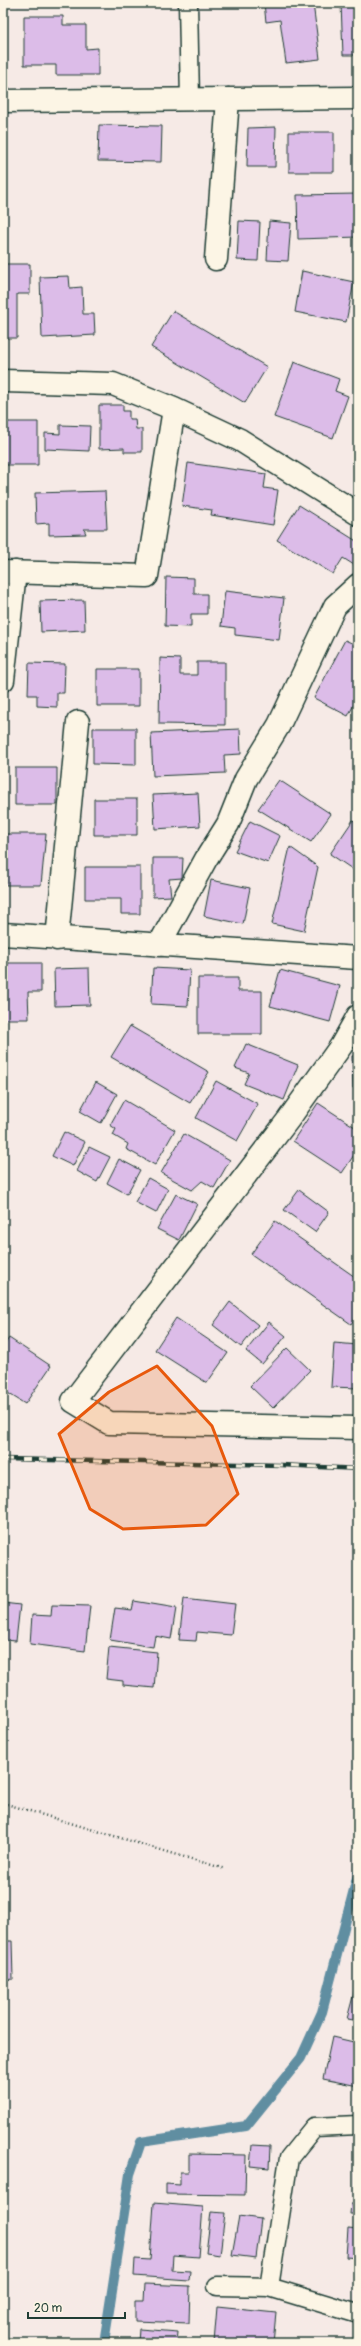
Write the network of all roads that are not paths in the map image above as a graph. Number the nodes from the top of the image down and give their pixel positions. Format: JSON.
{"nodes":[{"id":1,"x":188,"y":3,"type":"edge"},
{"id":2,"x":358,"y":98,"type":"edge"},
{"id":3,"x":190,"y":100,"type":"junction"},
{"id":4,"x":228,"y":100,"type":"junction"},
{"id":5,"x":3,"y":101,"type":"edge"},
{"id":6,"x":216,"y":259,"type":"dead end"},
{"id":7,"x":3,"y":381,"type":"edge"},
{"id":8,"x":174,"y":408,"type":"junction"},
{"id":9,"x":358,"y":514,"type":"edge"},
{"id":10,"x":9,"y":572,"type":"edge"},
{"id":11,"x":358,"y":585,"type":"edge"},
{"id":12,"x":3,"y":680,"type":"edge"},
{"id":13,"x":78,"y":722,"type":"dead end"},
{"id":14,"x":3,"y":934,"type":"edge"},
{"id":15,"x":57,"y":939,"type":"junction"},
{"id":16,"x":159,"y":945,"type":"junction"},
{"id":17,"x":358,"y":958,"type":"edge"},
{"id":18,"x":358,"y":1016,"type":"edge"},
{"id":19,"x":358,"y":1428,"type":"edge"},
{"id":20,"x":358,"y":2125,"type":"edge"},
{"id":21,"x":217,"y":2286,"type":"dead end"},
{"id":22,"x":269,"y":2287,"type":"junction"},
{"id":23,"x":358,"y":2314,"type":"edge"}],
"edges":[{"from":1,"to":3,"type":"lane"},
{"from":2,"to":4,"type":"street"},
{"from":3,"to":4,"type":"street"},
{"from":3,"to":5,"type":"street"},
{"from":4,"to":6,"type":"street"},
{"from":7,"to":8,"type":"street"},
{"from":8,"to":9,"type":"street"},
{"from":8,"to":10,"type":"street"},
{"from":10,"to":12,"type":"street"},
{"from":11,"to":16,"type":"street"},
{"from":13,"to":15,"type":"street"},
{"from":14,"to":15,"type":"street"},
{"from":15,"to":16,"type":"street"},
{"from":16,"to":17,"type":"street"},
{"from":18,"to":19,"type":"street"},
{"from":20,"to":22,"type":"lane"},
{"from":21,"to":22,"type":"lane"},
{"from":22,"to":23,"type":"lane"}]}
